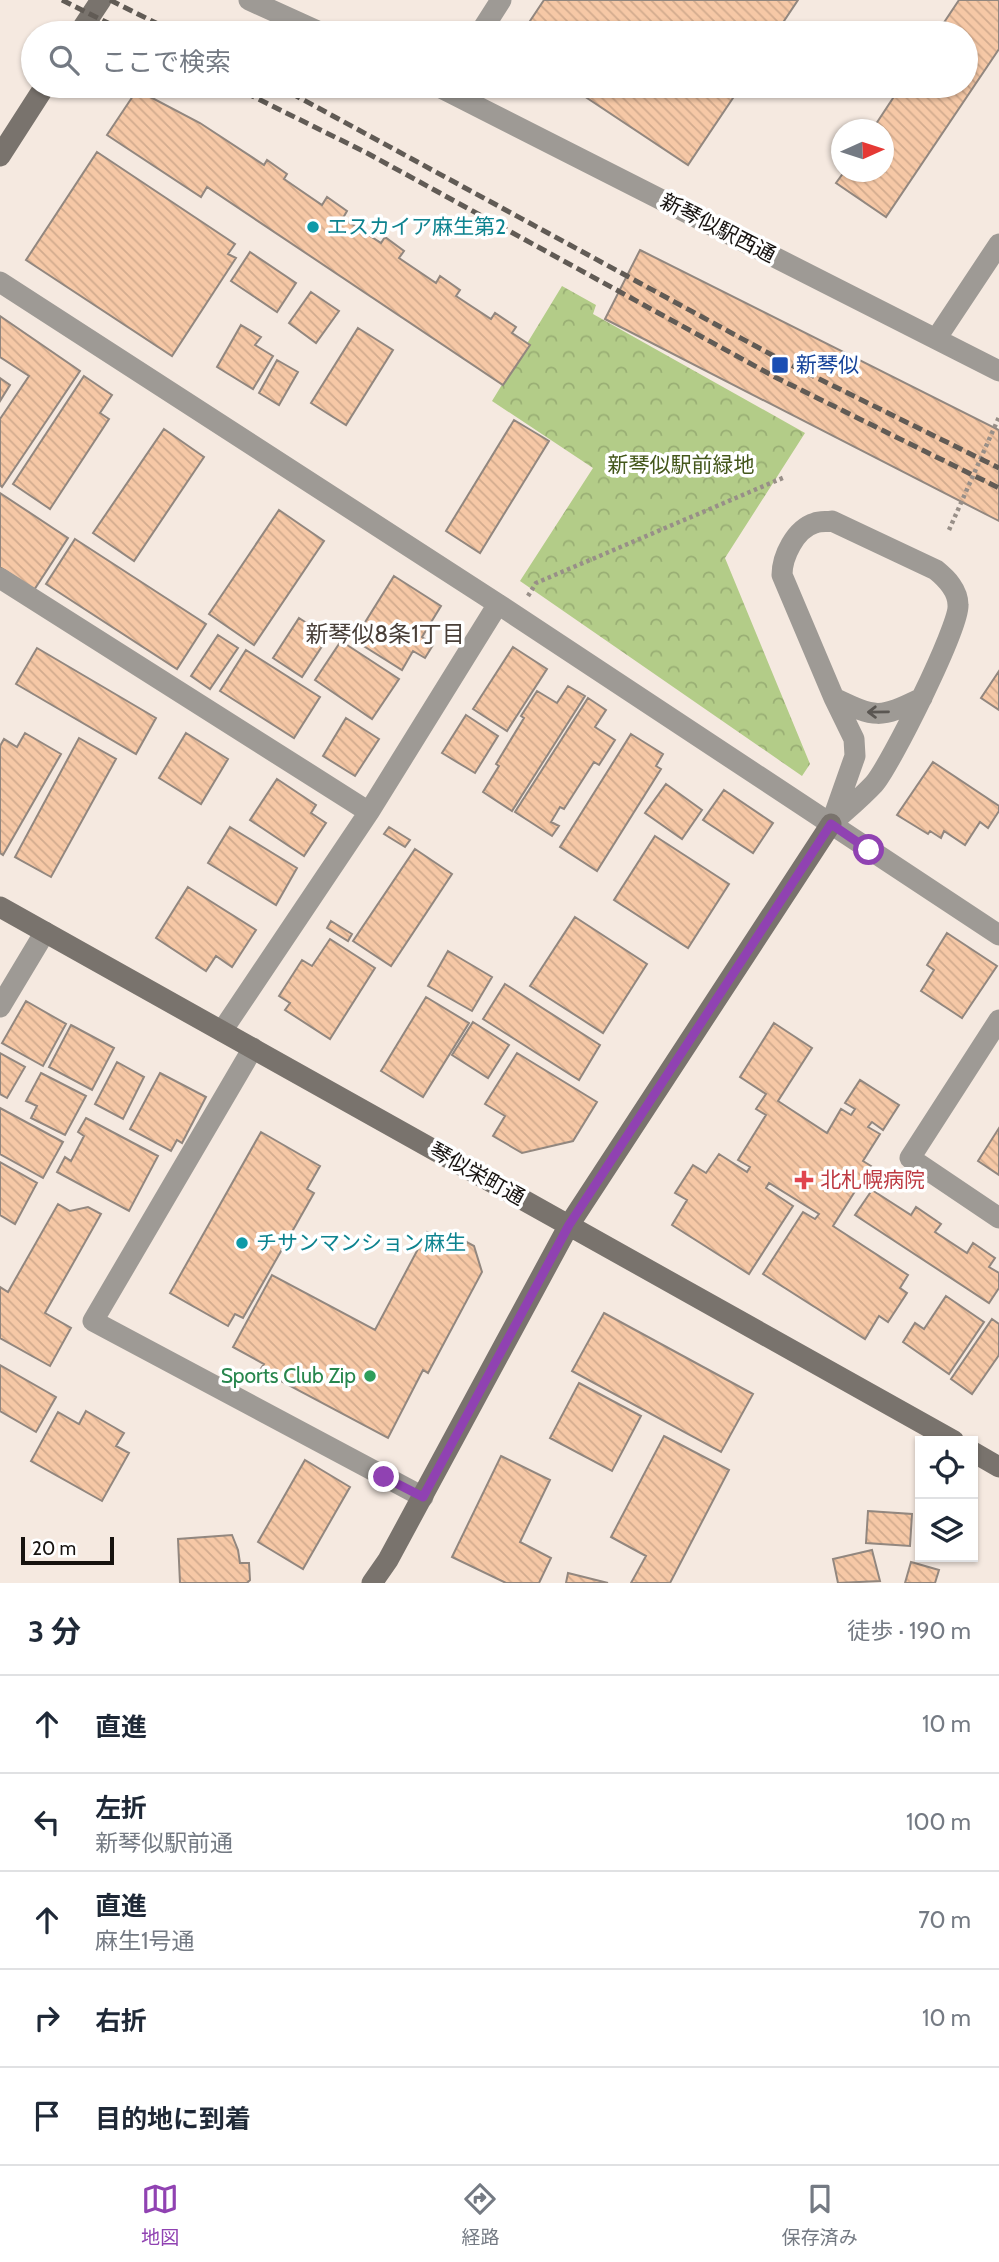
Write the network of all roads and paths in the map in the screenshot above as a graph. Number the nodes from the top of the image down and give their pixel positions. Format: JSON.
{"nodes":[{"id":1,"x":101,"y":0,"type":"edge"},
{"id":2,"x":249,"y":0,"type":"edge"},
{"id":3,"x":502,"y":0,"type":"edge"},
{"id":4,"x":87,"y":21,"type":"edge"},
{"id":5,"x":295,"y":21,"type":"edge"},
{"id":6,"x":488,"y":21,"type":"edge"},
{"id":7,"x":37,"y":98,"type":"edge"},
{"id":8,"x":463,"y":98,"type":"edge"},
{"id":9,"x":0,"y":156,"type":"edge"},
{"id":10,"x":999,"y":244,"type":"edge"},
{"id":11,"x":0,"y":282,"type":"edge"},
{"id":12,"x":936,"y":340,"type":"junction"},
{"id":13,"x":999,"y":371,"type":"edge"},
{"id":14,"x":999,"y":417,"type":"edge"},
{"id":15,"x":785,"y":477,"type":"dead end"},
{"id":16,"x":948,"y":530,"type":"dead end"},
{"id":17,"x":0,"y":578,"type":"edge"},
{"id":18,"x":525,"y":600,"type":"dead end"},
{"id":19,"x":498,"y":604,"type":"junction"},
{"id":20,"x":834,"y":698,"type":"junction"},
{"id":21,"x":922,"y":698,"type":"junction"},
{"id":22,"x":369,"y":812,"type":"junction"},
{"id":23,"x":831,"y":824,"type":"junction"},
{"id":24,"x":0,"y":907,"type":"edge"},
{"id":25,"x":45,"y":932,"type":"junction"},
{"id":26,"x":999,"y":936,"type":"edge"},
{"id":27,"x":0,"y":1007,"type":"edge"},
{"id":28,"x":999,"y":1020,"type":"edge"},
{"id":29,"x":222,"y":1031,"type":"junction"},
{"id":30,"x":253,"y":1048,"type":"junction"},
{"id":31,"x":999,"y":1218,"type":"edge"},
{"id":32,"x":569,"y":1225,"type":"junction"},
{"id":33,"x":945,"y":1436,"type":"edge"},
{"id":34,"x":978,"y":1455,"type":"edge"},
{"id":35,"x":999,"y":1467,"type":"edge"},
{"id":36,"x":423,"y":1497,"type":"junction"},
{"id":37,"x":372,"y":1583,"type":"edge"}],
"edges":[{"from":1,"to":4,"type":"main road"},
{"from":2,"to":5,"type":"street"},
{"from":3,"to":6,"type":"street"},
{"from":7,"to":9,"type":"main road"},
{"from":8,"to":12,"type":"street","name":"新琴似駅西通"},
{"from":10,"to":12,"type":"street"},
{"from":11,"to":19,"type":"street"},
{"from":12,"to":13,"type":"street","name":"新琴似駅西通"},
{"from":14,"to":16,"type":"path"},
{"from":15,"to":18,"type":"path"},
{"from":17,"to":22,"type":"street"},
{"from":19,"to":22,"type":"street"},
{"from":19,"to":23,"type":"street"},
{"from":21,"to":20,"type":"street","one_way":true},
{"from":20,"to":21,"type":"street"},
{"from":20,"to":23,"type":"street"},
{"from":21,"to":23,"type":"street"},
{"from":22,"to":29,"type":"street"},
{"from":23,"to":26,"type":"street"},
{"from":23,"to":32,"type":"main road"},
{"from":24,"to":25,"type":"main road","name":"琴似栄町通"},
{"from":25,"to":27,"type":"street"},
{"from":25,"to":29,"type":"main road","name":"琴似栄町通"},
{"from":28,"to":31,"type":"street"},
{"from":29,"to":30,"type":"main road","name":"琴似栄町通"},
{"from":30,"to":32,"type":"main road","name":"琴似栄町通"},
{"from":30,"to":36,"type":"street"},
{"from":32,"to":33,"type":"main road","name":"琴似栄町通"},
{"from":32,"to":36,"type":"main road"},
{"from":34,"to":35,"type":"main road"},
{"from":36,"to":37,"type":"main road"}]}
